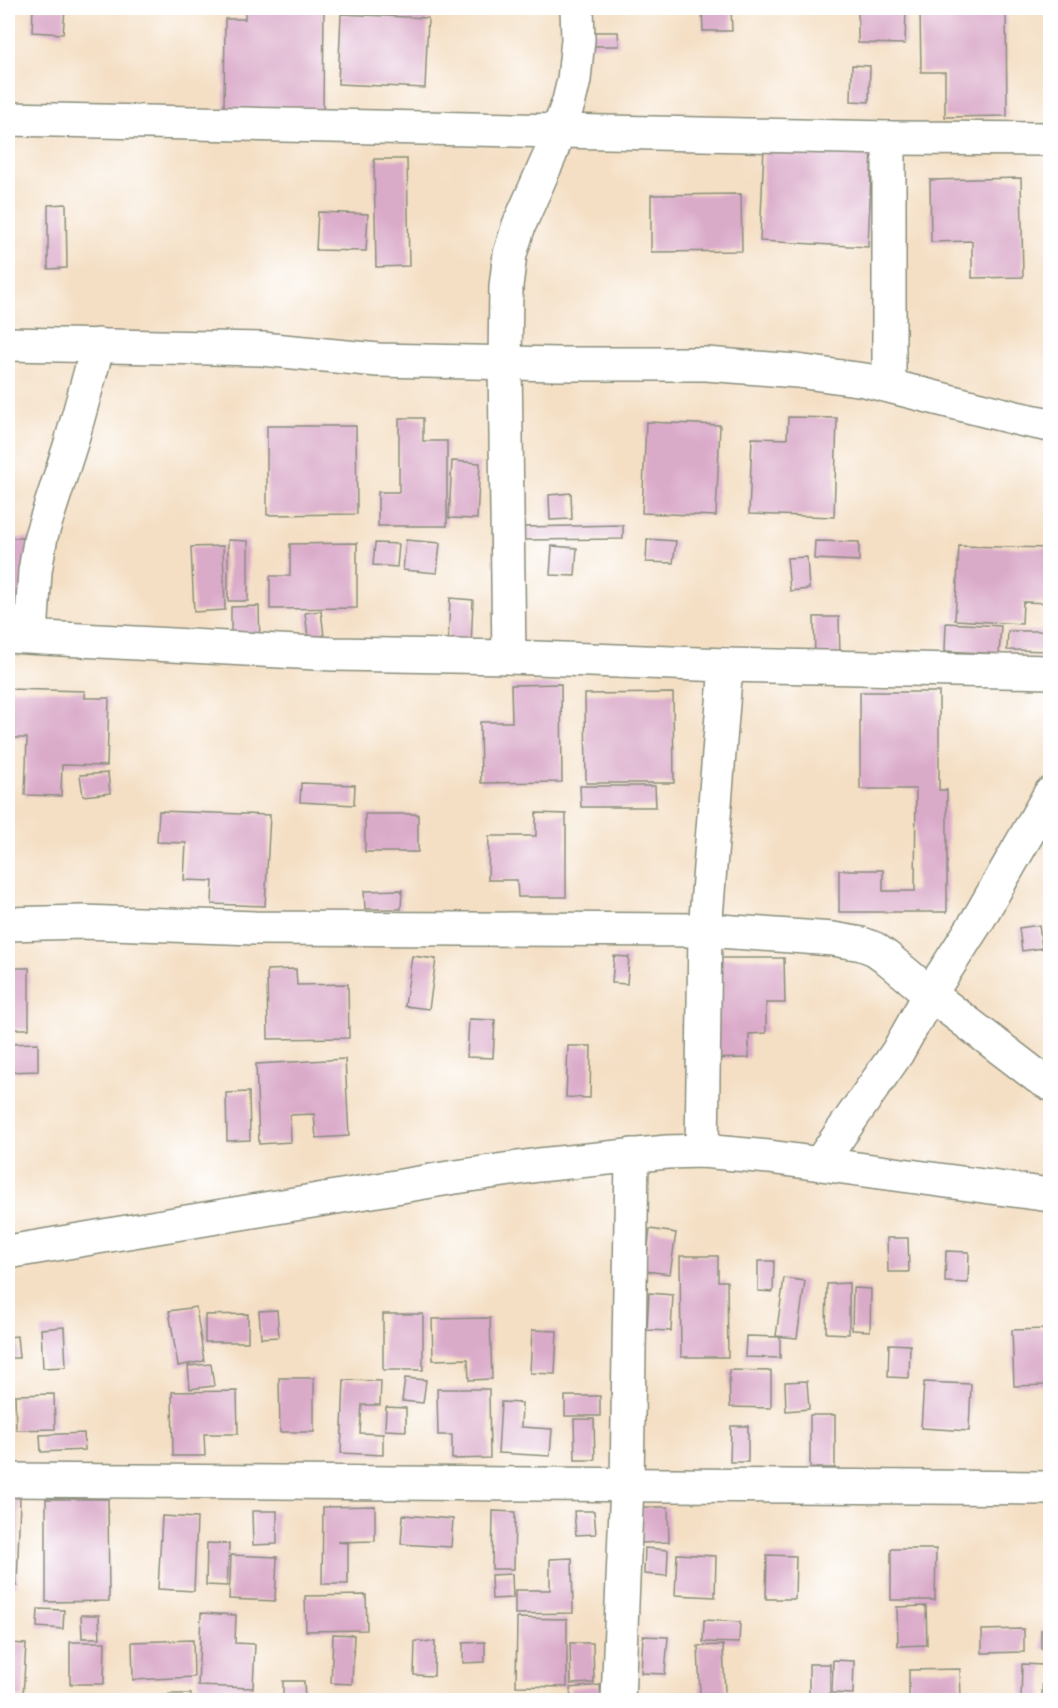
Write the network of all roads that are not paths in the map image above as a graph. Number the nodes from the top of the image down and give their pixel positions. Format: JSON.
{"nodes":[{"id":1,"x":577,"y":8,"type":"edge"},
{"id":2,"x":8,"y":119,"type":"edge"},
{"id":3,"x":560,"y":131,"type":"junction"},
{"id":4,"x":889,"y":138,"type":"junction"},
{"id":5,"x":1050,"y":139,"type":"edge"},
{"id":6,"x":8,"y":344,"type":"edge"},
{"id":7,"x":98,"y":345,"type":"junction"},
{"id":8,"x":505,"y":363,"type":"junction"},
{"id":9,"x":889,"y":385,"type":"junction"},
{"id":10,"x":1050,"y":425,"type":"edge"},
{"id":11,"x":19,"y":636,"type":"edge"},
{"id":12,"x":509,"y":657,"type":"junction"},
{"id":13,"x":726,"y":665,"type":"junction"},
{"id":14,"x":1050,"y":672,"type":"edge"},
{"id":15,"x":1050,"y":794,"type":"edge"},
{"id":16,"x":8,"y":924,"type":"edge"},
{"id":17,"x":705,"y":930,"type":"junction"},
{"id":18,"x":930,"y":994,"type":"junction"},
{"id":19,"x":1050,"y":1084,"type":"edge"},
{"id":20,"x":702,"y":1151,"type":"junction"},
{"id":21,"x":632,"y":1155,"type":"junction"},
{"id":22,"x":820,"y":1163,"type":"junction"},
{"id":23,"x":1050,"y":1195,"type":"edge"},
{"id":24,"x":8,"y":1252,"type":"edge"},
{"id":25,"x":8,"y":1480,"type":"edge"},
{"id":26,"x":627,"y":1484,"type":"junction"},
{"id":27,"x":1050,"y":1488,"type":"edge"},
{"id":28,"x":618,"y":1701,"type":"edge"}],
"edges":[{"from":1,"to":3,"type":"street"},
{"from":2,"to":3,"type":"street"},
{"from":3,"to":4,"type":"street"},
{"from":3,"to":8,"type":"street"},
{"from":4,"to":5,"type":"street"},
{"from":4,"to":9,"type":"street"},
{"from":6,"to":7,"type":"street"},
{"from":7,"to":8,"type":"street"},
{"from":7,"to":11,"type":"street"},
{"from":8,"to":9,"type":"street"},
{"from":8,"to":12,"type":"street"},
{"from":9,"to":10,"type":"street"},
{"from":11,"to":12,"type":"street"},
{"from":12,"to":13,"type":"street"},
{"from":13,"to":14,"type":"street"},
{"from":13,"to":17,"type":"street"},
{"from":15,"to":18,"type":"street"},
{"from":16,"to":17,"type":"street"},
{"from":17,"to":18,"type":"street"},
{"from":17,"to":20,"type":"street"},
{"from":18,"to":19,"type":"street"},
{"from":18,"to":22,"type":"street"},
{"from":20,"to":21,"type":"street"},
{"from":20,"to":22,"type":"street"},
{"from":21,"to":24,"type":"street"},
{"from":21,"to":26,"type":"street"},
{"from":22,"to":23,"type":"street"},
{"from":25,"to":26,"type":"street"},
{"from":26,"to":27,"type":"street"},
{"from":26,"to":28,"type":"street"}]}
